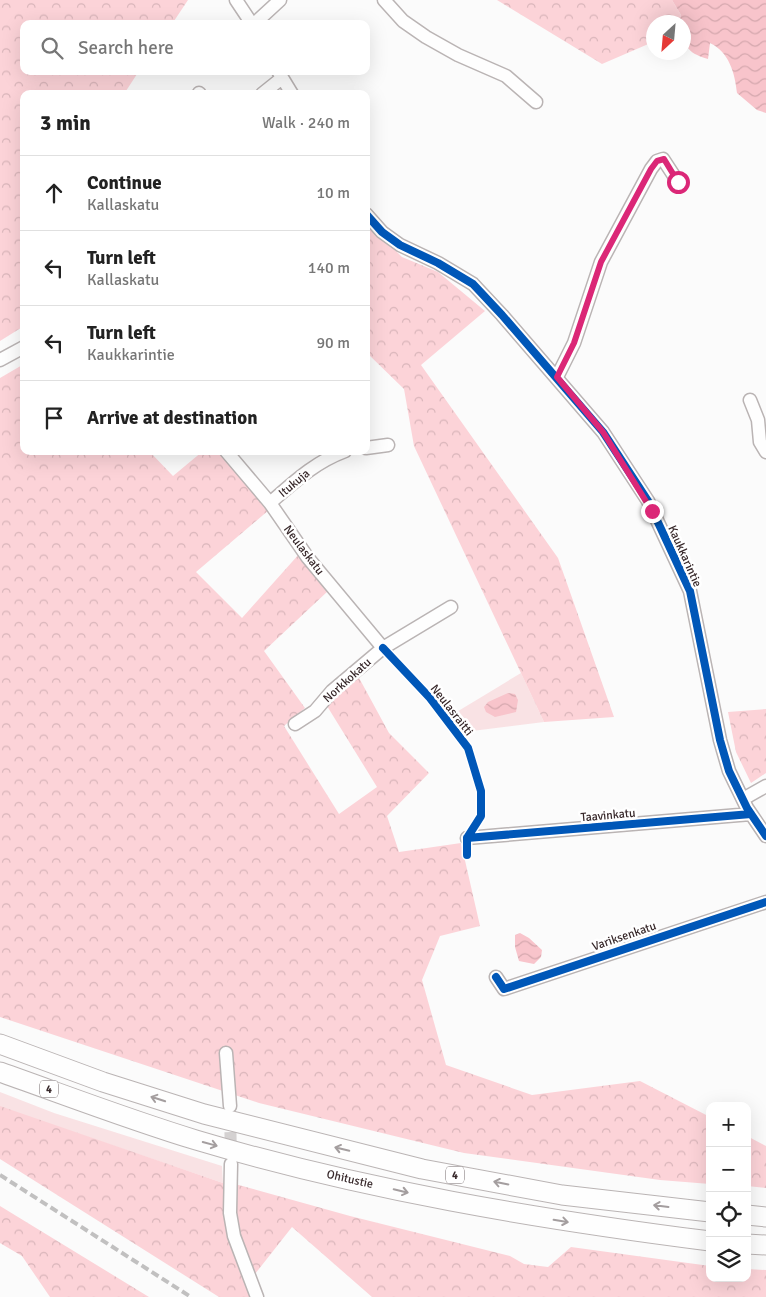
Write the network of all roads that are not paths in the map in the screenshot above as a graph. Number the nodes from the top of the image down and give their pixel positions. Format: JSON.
{"nodes":[{"id":1,"x":236,"y":0,"type":"edge"},
{"id":2,"x":280,"y":0,"type":"edge"},
{"id":3,"x":384,"y":0,"type":"edge"},
{"id":4,"x":250,"y":20,"type":"edge"},
{"id":5,"x":258,"y":20,"type":"edge"},
{"id":6,"x":279,"y":75,"type":"edge"},
{"id":7,"x":281,"y":75,"type":"edge"},
{"id":8,"x":266,"y":90,"type":"edge"},
{"id":9,"x":290,"y":90,"type":"edge"},
{"id":10,"x":536,"y":102,"type":"dead end"},
{"id":11,"x":678,"y":182,"type":"dead end"},
{"id":12,"x":370,"y":218,"type":"edge"},
{"id":13,"x":20,"y":348,"type":"edge"},
{"id":14,"x":0,"y":360,"type":"edge"},
{"id":15,"x":557,"y":377,"type":"junction"},
{"id":16,"x":750,"y":400,"type":"dead end"},
{"id":17,"x":388,"y":445,"type":"dead end"},
{"id":18,"x":370,"y":447,"type":"edge"},
{"id":19,"x":766,"y":452,"type":"edge"},
{"id":20,"x":229,"y":455,"type":"edge"},
{"id":21,"x":334,"y":455,"type":"edge"},
{"id":22,"x":270,"y":503,"type":"junction"},
{"id":23,"x":451,"y":607,"type":"dead end"},
{"id":24,"x":383,"y":648,"type":"junction"},
{"id":25,"x":296,"y":724,"type":"dead end"},
{"id":26,"x":766,"y":786,"type":"edge"},
{"id":27,"x":743,"y":799,"type":"junction"},
{"id":28,"x":751,"y":814,"type":"junction"},
{"id":29,"x":766,"y":836,"type":"edge"},
{"id":30,"x":467,"y":838,"type":"dead end"},
{"id":31,"x":766,"y":902,"type":"edge"},
{"id":32,"x":496,"y":976,"type":"dead end"},
{"id":33,"x":0,"y":1044,"type":"edge"},
{"id":34,"x":226,"y":1053,"type":"dead end"},
{"id":35,"x":0,"y":1072,"type":"edge"},
{"id":36,"x":230,"y":1106,"type":"tunnel mouth"},
{"id":37,"x":231,"y":1164,"type":"tunnel mouth"},
{"id":38,"x":706,"y":1212,"type":"edge"},
{"id":39,"x":751,"y":1215,"type":"edge"},
{"id":40,"x":766,"y":1217,"type":"edge"},
{"id":41,"x":706,"y":1240,"type":"edge"},
{"id":42,"x":751,"y":1244,"type":"edge"},
{"id":43,"x":766,"y":1246,"type":"edge"},
{"id":44,"x":257,"y":1297,"type":"edge"}],
"edges":[{"from":1,"to":4,"type":"street"},
{"from":2,"to":5,"type":"street"},
{"from":3,"to":10,"type":"street"},
{"from":6,"to":8,"type":"street"},
{"from":7,"to":9,"type":"street"},
{"from":11,"to":15,"type":"street"},
{"from":12,"to":15,"type":"street","name":"Kaukkarintie"},
{"from":13,"to":14,"type":"street"},
{"from":15,"to":27,"type":"street","name":"Kaukkarintie"},
{"from":16,"to":19,"type":"street"},
{"from":17,"to":18,"type":"street"},
{"from":20,"to":22,"type":"street","name":"Neulaskatu"},
{"from":21,"to":22,"type":"street","name":"Itukuja"},
{"from":22,"to":24,"type":"street","name":"Neulaskatu"},
{"from":23,"to":24,"type":"street","name":"Norkkokatu"},
{"from":24,"to":25,"type":"street","name":"Norkkokatu"},
{"from":26,"to":27,"type":"street"},
{"from":27,"to":28,"type":"street","name":"Kaukkarintie"},
{"from":28,"to":29,"type":"street","name":"Kaukkarintie"},
{"from":28,"to":30,"type":"street","name":"Taavinkatu"},
{"from":31,"to":32,"type":"street","name":"Variksenkatu"},
{"from":38,"to":33,"type":"highway","number":"4","one_way":true},
{"from":34,"to":36,"type":"street"},
{"from":35,"to":41,"type":"highway","name":"Ohitustie","number":"4","one_way":true},
{"from":37,"to":44,"type":"street"},
{"from":39,"to":40,"type":"highway"},
{"from":42,"to":43,"type":"highway"}]}
